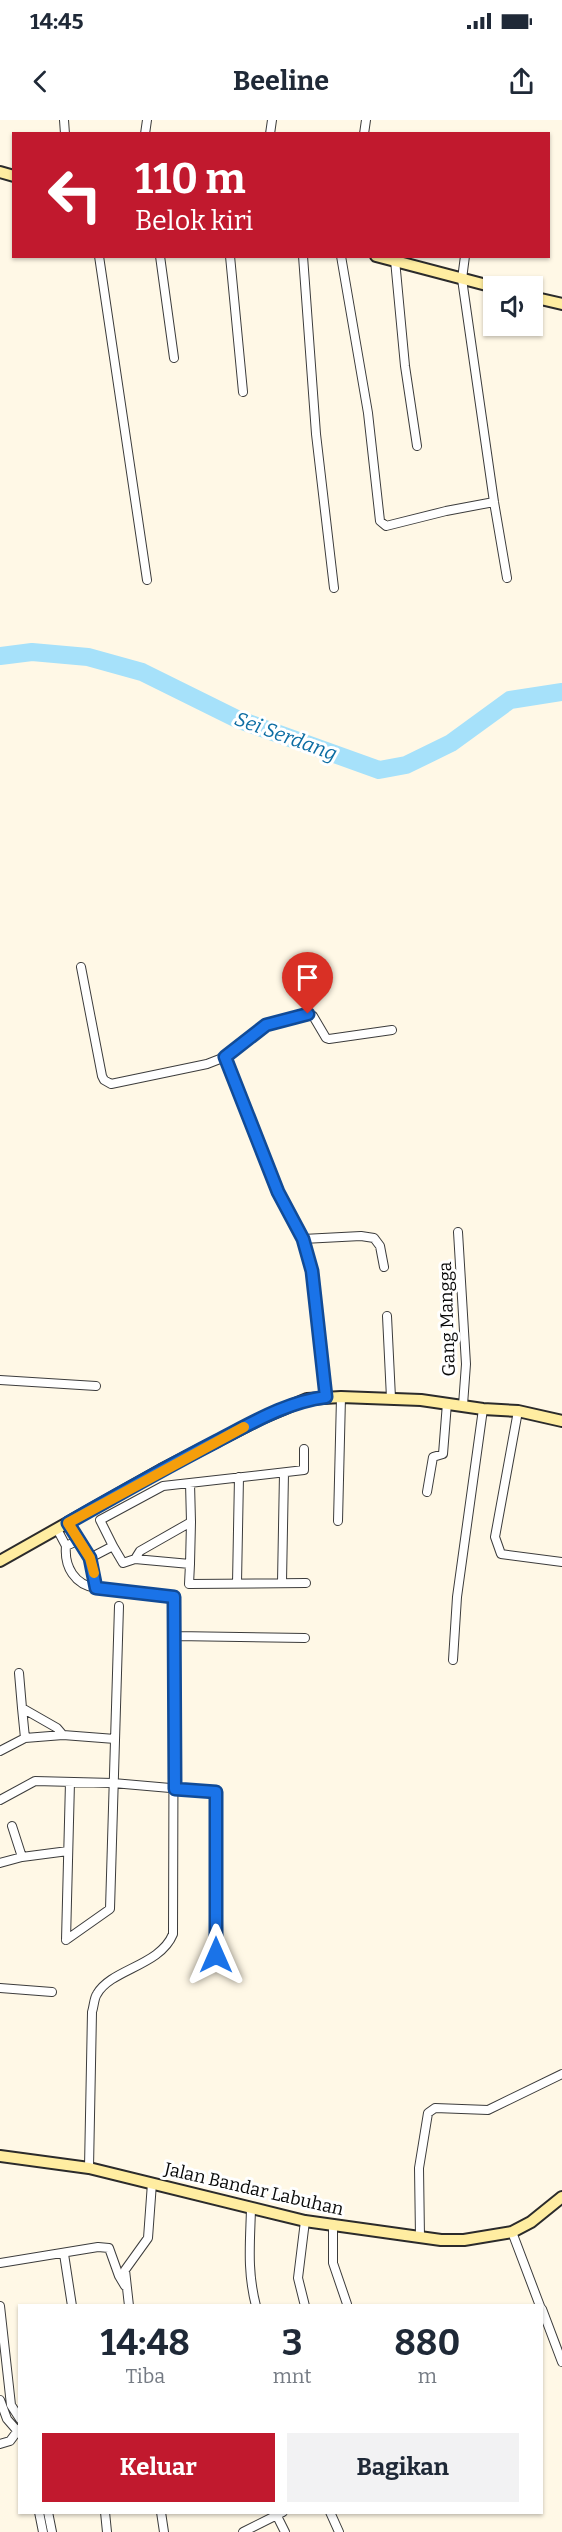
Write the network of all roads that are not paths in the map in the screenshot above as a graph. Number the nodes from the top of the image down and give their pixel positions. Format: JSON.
{"nodes":[{"id":1,"x":99,"y":258,"type":"edge"},
{"id":2,"x":160,"y":258,"type":"edge"},
{"id":3,"x":230,"y":258,"type":"edge"},
{"id":4,"x":303,"y":258,"type":"edge"},
{"id":5,"x":341,"y":258,"type":"edge"},
{"id":6,"x":386,"y":258,"type":"edge"},
{"id":7,"x":465,"y":258,"type":"edge"},
{"id":8,"x":395,"y":260,"type":"junction"},
{"id":9,"x":462,"y":279,"type":"junction"},
{"id":10,"x":483,"y":284,"type":"edge"},
{"id":11,"x":543,"y":300,"type":"edge"},
{"id":12,"x":562,"y":304,"type":"edge"},
{"id":13,"x":174,"y":358,"type":"dead end"},
{"id":14,"x":243,"y":392,"type":"dead end"},
{"id":15,"x":417,"y":446,"type":"dead end"},
{"id":16,"x":494,"y":502,"type":"junction"},
{"id":17,"x":507,"y":578,"type":"dead end"},
{"id":18,"x":147,"y":580,"type":"dead end"},
{"id":19,"x":334,"y":588,"type":"dead end"},
{"id":20,"x":81,"y":966,"type":"dead end"},
{"id":21,"x":392,"y":1030,"type":"dead end"},
{"id":22,"x":225,"y":1057,"type":"junction"},
{"id":23,"x":458,"y":1232,"type":"dead end"},
{"id":24,"x":303,"y":1239,"type":"junction"},
{"id":25,"x":384,"y":1267,"type":"dead end"},
{"id":26,"x":387,"y":1316,"type":"dead end"},
{"id":27,"x":0,"y":1380,"type":"edge"},
{"id":28,"x":96,"y":1386,"type":"dead end"},
{"id":29,"x":326,"y":1397,"type":"junction"},
{"id":30,"x":341,"y":1397,"type":"junction"},
{"id":31,"x":391,"y":1398,"type":"junction"},
{"id":32,"x":447,"y":1403,"type":"junction"},
{"id":33,"x":463,"y":1405,"type":"junction"},
{"id":34,"x":483,"y":1409,"type":"junction"},
{"id":35,"x":518,"y":1411,"type":"junction"},
{"id":36,"x":562,"y":1421,"type":"edge"},
{"id":37,"x":304,"y":1449,"type":"dead end"},
{"id":38,"x":284,"y":1473,"type":"junction"},
{"id":39,"x":239,"y":1477,"type":"junction"},
{"id":40,"x":190,"y":1483,"type":"junction"},
{"id":41,"x":427,"y":1491,"type":"dead end"},
{"id":42,"x":338,"y":1521,"type":"dead end"},
{"id":43,"x":191,"y":1522,"type":"junction"},
{"id":44,"x":68,"y":1523,"type":"junction"},
{"id":45,"x":57,"y":1529,"type":"junction"},
{"id":46,"x":77,"y":1541,"type":"junction"},
{"id":47,"x":66,"y":1546,"type":"junction"},
{"id":48,"x":113,"y":1546,"type":"junction"},
{"id":49,"x":90,"y":1558,"type":"junction"},
{"id":50,"x":135,"y":1559,"type":"junction"},
{"id":51,"x":0,"y":1562,"type":"edge"},
{"id":52,"x":562,"y":1562,"type":"edge"},
{"id":53,"x":190,"y":1564,"type":"junction"},
{"id":54,"x":282,"y":1582,"type":"junction"},
{"id":55,"x":237,"y":1583,"type":"junction"},
{"id":56,"x":306,"y":1583,"type":"dead end"},
{"id":57,"x":96,"y":1588,"type":"junction"},
{"id":58,"x":119,"y":1606,"type":"dead end"},
{"id":59,"x":175,"y":1636,"type":"junction"},
{"id":60,"x":305,"y":1638,"type":"dead end"},
{"id":61,"x":453,"y":1660,"type":"dead end"},
{"id":62,"x":19,"y":1673,"type":"dead end"},
{"id":63,"x":22,"y":1708,"type":"junction"},
{"id":64,"x":63,"y":1735,"type":"junction"},
{"id":65,"x":25,"y":1738,"type":"junction"},
{"id":66,"x":115,"y":1739,"type":"junction"},
{"id":67,"x":0,"y":1751,"type":"edge"},
{"id":68,"x":70,"y":1782,"type":"junction"},
{"id":69,"x":113,"y":1783,"type":"junction"},
{"id":70,"x":175,"y":1789,"type":"junction"},
{"id":71,"x":0,"y":1800,"type":"edge"},
{"id":72,"x":12,"y":1826,"type":"dead end"},
{"id":73,"x":68,"y":1851,"type":"junction"},
{"id":74,"x":22,"y":1857,"type":"junction"},
{"id":75,"x":0,"y":1863,"type":"edge"},
{"id":76,"x":216,"y":1955,"type":"dead end"},
{"id":77,"x":0,"y":1989,"type":"edge"},
{"id":78,"x":52,"y":1992,"type":"dead end"},
{"id":79,"x":562,"y":2074,"type":"edge"},
{"id":80,"x":0,"y":2156,"type":"edge"},
{"id":81,"x":89,"y":2168,"type":"junction"},
{"id":82,"x":152,"y":2183,"type":"junction"},
{"id":83,"x":562,"y":2197,"type":"edge"},
{"id":84,"x":251,"y":2209,"type":"junction"},
{"id":85,"x":304,"y":2221,"type":"junction"},
{"id":86,"x":333,"y":2226,"type":"junction"},
{"id":87,"x":512,"y":2232,"type":"junction"},
{"id":88,"x":420,"y":2237,"type":"junction"},
{"id":89,"x":64,"y":2254,"type":"junction"},
{"id":90,"x":0,"y":2262,"type":"edge"},
{"id":91,"x":125,"y":2286,"type":"junction"},
{"id":92,"x":72,"y":2304,"type":"edge"},
{"id":93,"x":129,"y":2304,"type":"edge"},
{"id":94,"x":255,"y":2304,"type":"edge"},
{"id":95,"x":304,"y":2304,"type":"edge"},
{"id":96,"x":347,"y":2304,"type":"edge"},
{"id":97,"x":540,"y":2304,"type":"edge"},
{"id":98,"x":0,"y":2306,"type":"edge"},
{"id":99,"x":543,"y":2312,"type":"edge"},
{"id":100,"x":562,"y":2362,"type":"edge"},
{"id":101,"x":0,"y":2400,"type":"edge"},
{"id":102,"x":18,"y":2416,"type":"edge"},
{"id":103,"x":18,"y":2430,"type":"edge"},
{"id":104,"x":18,"y":2432,"type":"edge"},
{"id":105,"x":0,"y":2444,"type":"edge"},
{"id":106,"x":39,"y":2514,"type":"edge"},
{"id":107,"x":48,"y":2514,"type":"edge"},
{"id":108,"x":105,"y":2514,"type":"edge"},
{"id":109,"x":161,"y":2514,"type":"edge"},
{"id":110,"x":278,"y":2514,"type":"edge"},
{"id":111,"x":331,"y":2514,"type":"edge"},
{"id":112,"x":43,"y":2532,"type":"edge"},
{"id":113,"x":52,"y":2532,"type":"edge"},
{"id":114,"x":107,"y":2532,"type":"edge"},
{"id":115,"x":164,"y":2532,"type":"edge"},
{"id":116,"x":243,"y":2532,"type":"edge"},
{"id":117,"x":285,"y":2532,"type":"edge"},
{"id":118,"x":339,"y":2532,"type":"edge"}],
"edges":[{"from":1,"to":18,"type":"street"},
{"from":2,"to":13,"type":"street"},
{"from":3,"to":14,"type":"street"},
{"from":4,"to":19,"type":"street"},
{"from":5,"to":16,"type":"street"},
{"from":6,"to":8,"type":"main road"},
{"from":7,"to":9,"type":"street"},
{"from":8,"to":9,"type":"main road"},
{"from":8,"to":15,"type":"street"},
{"from":9,"to":10,"type":"main road"},
{"from":9,"to":16,"type":"street"},
{"from":11,"to":12,"type":"main road"},
{"from":16,"to":17,"type":"street"},
{"from":20,"to":22,"type":"street"},
{"from":21,"to":22,"type":"street"},
{"from":22,"to":24,"type":"street"},
{"from":23,"to":33,"type":"street","name":"Gang Mangga"},
{"from":24,"to":25,"type":"street"},
{"from":24,"to":29,"type":"street"},
{"from":26,"to":31,"type":"street"},
{"from":27,"to":28,"type":"street"},
{"from":29,"to":30,"type":"main road"},
{"from":29,"to":44,"type":"main road"},
{"from":30,"to":31,"type":"main road"},
{"from":30,"to":42,"type":"street"},
{"from":31,"to":32,"type":"main road"},
{"from":32,"to":33,"type":"main road"},
{"from":32,"to":41,"type":"street"},
{"from":33,"to":34,"type":"main road"},
{"from":34,"to":35,"type":"main road"},
{"from":34,"to":61,"type":"street"},
{"from":35,"to":36,"type":"main road"},
{"from":35,"to":52,"type":"street"},
{"from":37,"to":38,"type":"street"},
{"from":38,"to":39,"type":"street"},
{"from":38,"to":54,"type":"street"},
{"from":39,"to":40,"type":"street"},
{"from":39,"to":55,"type":"street"},
{"from":40,"to":43,"type":"street"},
{"from":40,"to":48,"type":"street"},
{"from":43,"to":50,"type":"street"},
{"from":43,"to":53,"type":"street"},
{"from":44,"to":45,"type":"main road"},
{"from":44,"to":46,"type":"street"},
{"from":45,"to":47,"type":"street"},
{"from":45,"to":51,"type":"main road"},
{"from":46,"to":47,"type":"street"},
{"from":46,"to":49,"type":"street"},
{"from":47,"to":57,"type":"street"},
{"from":48,"to":49,"type":"street"},
{"from":48,"to":50,"type":"street"},
{"from":49,"to":57,"type":"street"},
{"from":50,"to":53,"type":"street"},
{"from":53,"to":55,"type":"street"},
{"from":54,"to":55,"type":"street"},
{"from":54,"to":56,"type":"street"},
{"from":57,"to":59,"type":"street"},
{"from":58,"to":66,"type":"street"},
{"from":59,"to":60,"type":"street"},
{"from":59,"to":70,"type":"street"},
{"from":62,"to":63,"type":"street"},
{"from":63,"to":64,"type":"street"},
{"from":63,"to":65,"type":"street"},
{"from":64,"to":65,"type":"street"},
{"from":64,"to":66,"type":"street"},
{"from":65,"to":67,"type":"street"},
{"from":66,"to":69,"type":"street"},
{"from":68,"to":69,"type":"street"},
{"from":68,"to":71,"type":"street"},
{"from":68,"to":73,"type":"street"},
{"from":69,"to":70,"type":"street"},
{"from":69,"to":73,"type":"street"},
{"from":70,"to":76,"type":"street"},
{"from":70,"to":81,"type":"street"},
{"from":72,"to":74,"type":"street"},
{"from":73,"to":74,"type":"street"},
{"from":74,"to":75,"type":"street"},
{"from":77,"to":78,"type":"street"},
{"from":79,"to":88,"type":"street"},
{"from":80,"to":81,"type":"main road","name":"Jalan Bandar Labuhan"},
{"from":81,"to":82,"type":"main road","name":"Jalan Bandar Labuhan"},
{"from":82,"to":84,"type":"main road","name":"Jalan Bandar Labuhan"},
{"from":82,"to":91,"type":"street"},
{"from":83,"to":87,"type":"main road","name":"Jalan Bandar Labuhan"},
{"from":84,"to":85,"type":"main road","name":"Jalan Bandar Labuhan"},
{"from":84,"to":94,"type":"street"},
{"from":85,"to":86,"type":"main road","name":"Jalan Bandar Labuhan"},
{"from":85,"to":95,"type":"street"},
{"from":86,"to":88,"type":"main road","name":"Jalan Bandar Labuhan"},
{"from":86,"to":96,"type":"street"},
{"from":87,"to":88,"type":"main road","name":"Jalan Bandar Labuhan"},
{"from":87,"to":97,"type":"street"},
{"from":89,"to":90,"type":"street"},
{"from":89,"to":91,"type":"street"},
{"from":89,"to":92,"type":"street"},
{"from":91,"to":93,"type":"street"},
{"from":98,"to":102,"type":"street"},
{"from":99,"to":100,"type":"street"},
{"from":101,"to":103,"type":"street"},
{"from":104,"to":105,"type":"street"},
{"from":106,"to":112,"type":"street"},
{"from":107,"to":113,"type":"street"},
{"from":108,"to":114,"type":"street"},
{"from":109,"to":115,"type":"street"},
{"from":110,"to":116,"type":"street"},
{"from":110,"to":117,"type":"street"},
{"from":111,"to":118,"type":"street"}]}
